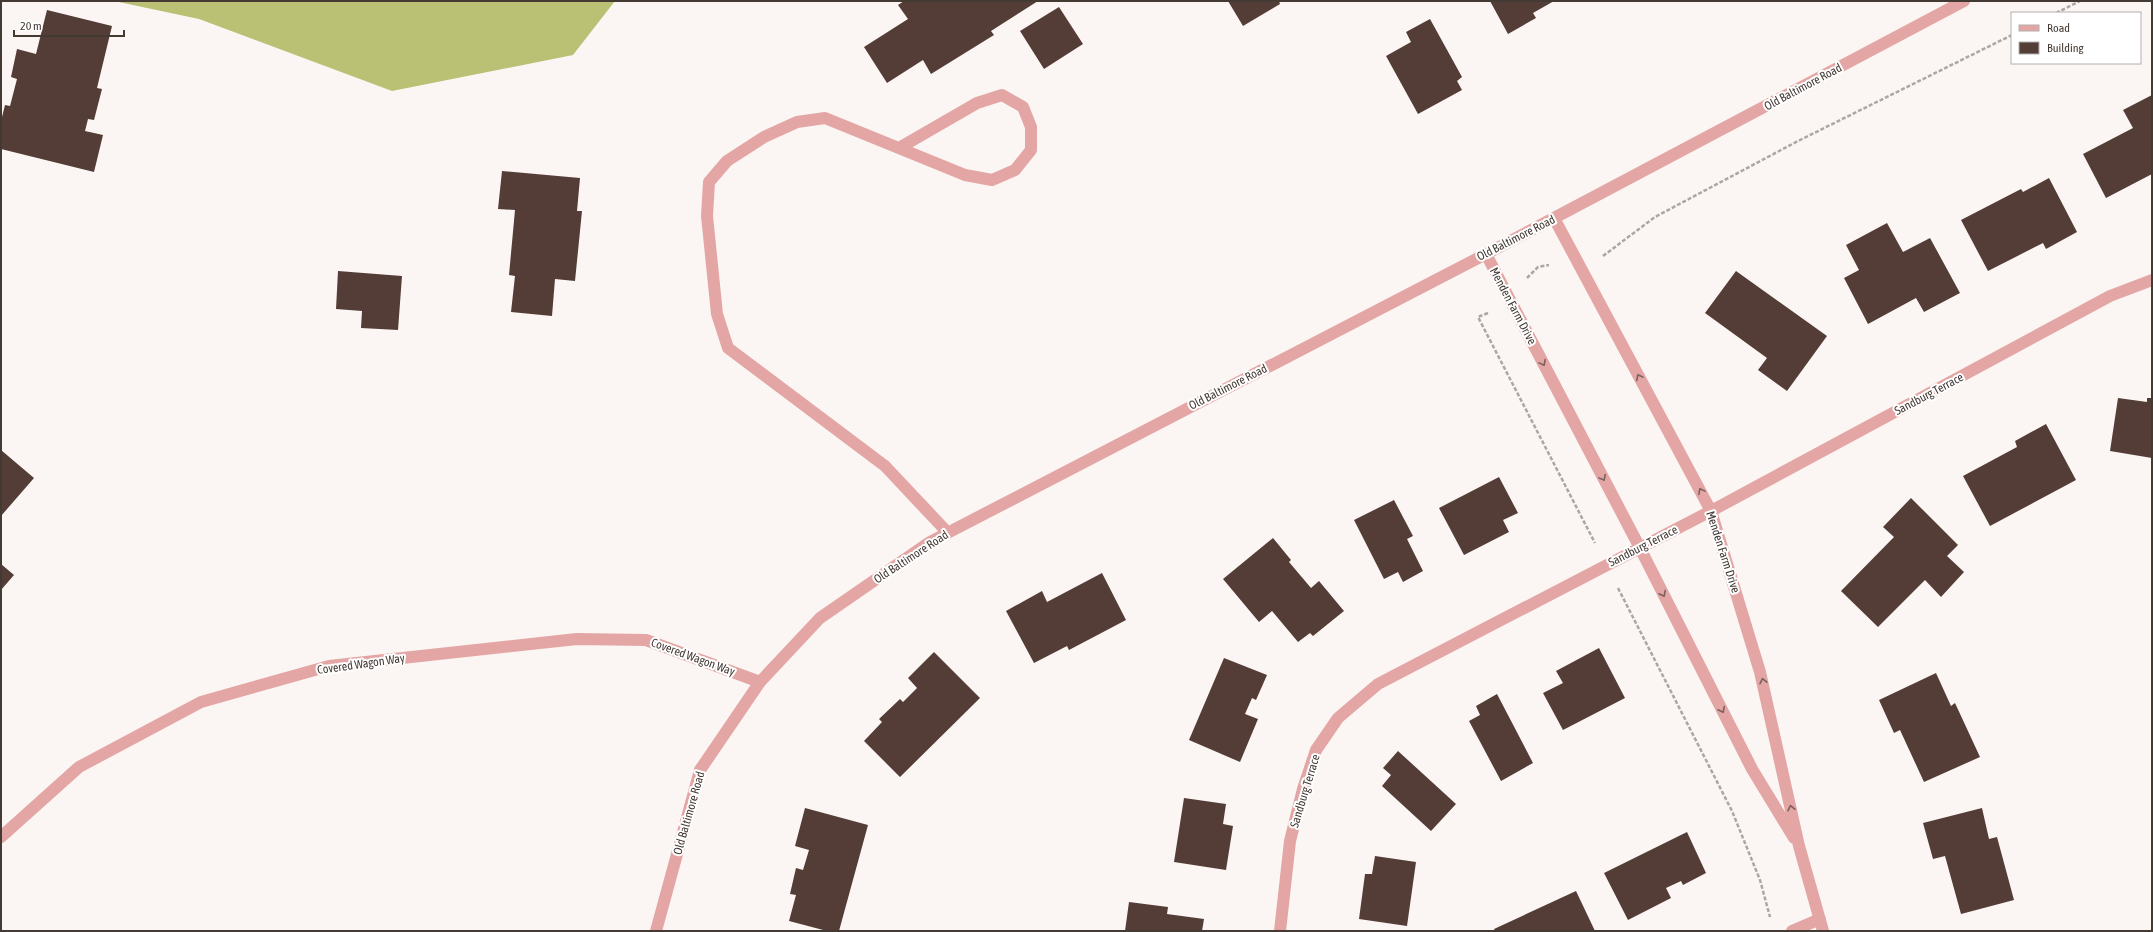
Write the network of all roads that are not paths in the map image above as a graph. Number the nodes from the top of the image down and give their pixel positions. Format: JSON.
{"nodes":[{"id":1,"x":1964,"y":1,"type":"edge"},
{"id":2,"x":899,"y":148,"type":"junction"},
{"id":3,"x":1554,"y":218,"type":"junction"},
{"id":4,"x":1486,"y":254,"type":"junction"},
{"id":5,"x":2152,"y":280,"type":"edge"},
{"id":6,"x":1711,"y":511,"type":"junction"},
{"id":7,"x":948,"y":533,"type":"junction"},
{"id":8,"x":1640,"y":548,"type":"junction"},
{"id":9,"x":760,"y":682,"type":"junction"},
{"id":10,"x":1,"y":837,"type":"edge"},
{"id":11,"x":1799,"y":846,"type":"junction"},
{"id":12,"x":1820,"y":919,"type":"junction"},
{"id":13,"x":656,"y":931,"type":"edge"},
{"id":14,"x":1280,"y":931,"type":"edge"},
{"id":15,"x":1792,"y":931,"type":"edge"},
{"id":16,"x":1823,"y":931,"type":"edge"}],
"edges":[{"from":1,"to":3,"type":"street","name":"Old Baltimore Road"},
{"from":2,"to":2,"type":"street"},
{"from":2,"to":7,"type":"street"},
{"from":3,"to":4,"type":"street","name":"Old Baltimore Road"},
{"from":6,"to":3,"type":"street","name":"Menden Farm Drive","one_way":true},
{"from":4,"to":7,"type":"street","name":"Old Baltimore Road"},
{"from":4,"to":8,"type":"street","name":"Menden Farm Drive","one_way":true},
{"from":5,"to":6,"type":"street","name":"Sandburg Terrace"},
{"from":6,"to":8,"type":"street","name":"Sandburg Terrace"},
{"from":11,"to":6,"type":"street","name":"Menden Farm Drive","one_way":true},
{"from":7,"to":9,"type":"street","name":"Old Baltimore Road"},
{"from":8,"to":11,"type":"street","name":"Menden Farm Drive","one_way":true},
{"from":8,"to":14,"type":"street","name":"Sandburg Terrace"},
{"from":9,"to":10,"type":"street","name":"Covered Wagon Way"},
{"from":9,"to":13,"type":"street","name":"Old Baltimore Road"},
{"from":11,"to":12,"type":"street","name":"Menden Farm Drive"},
{"from":12,"to":15,"type":"street"},
{"from":12,"to":16,"type":"street","name":"Menden Farm Drive"}]}
